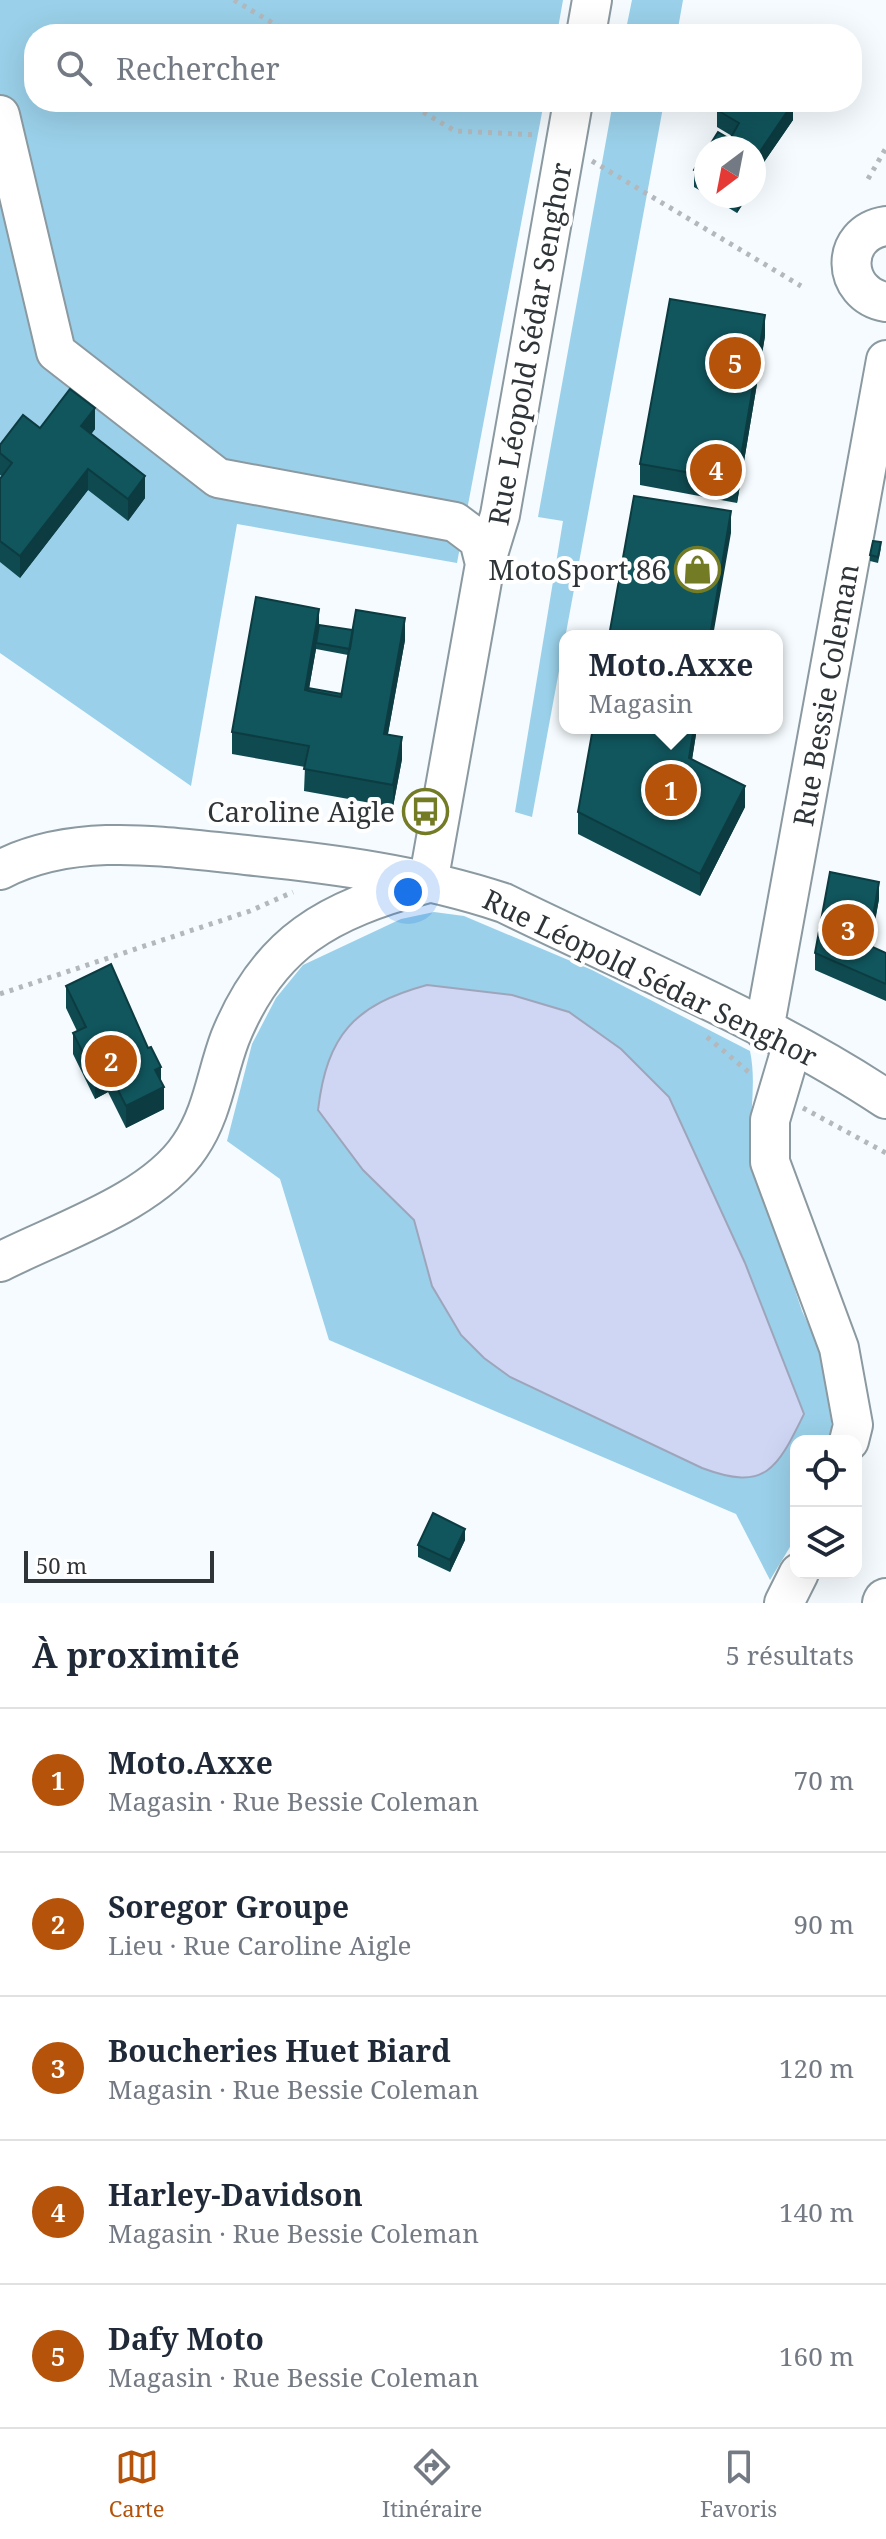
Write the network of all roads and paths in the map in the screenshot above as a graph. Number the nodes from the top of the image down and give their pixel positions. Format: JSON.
{"nodes":[{"id":1,"x":234,"y":0,"type":"edge"},
{"id":2,"x":592,"y":0,"type":"edge"},
{"id":3,"x":274,"y":24,"type":"edge"},
{"id":4,"x":588,"y":24,"type":"edge"},
{"id":5,"x":423,"y":112,"type":"edge"},
{"id":6,"x":571,"y":112,"type":"edge"},
{"id":7,"x":0,"y":115,"type":"edge"},
{"id":8,"x":566,"y":146,"type":"junction"},
{"id":9,"x":886,"y":148,"type":"edge"},
{"id":10,"x":868,"y":179,"type":"dead end"},
{"id":11,"x":886,"y":226,"type":"edge"},
{"id":12,"x":801,"y":286,"type":"dead end"},
{"id":13,"x":886,"y":302,"type":"edge"},
{"id":14,"x":886,"y":360,"type":"edge"},
{"id":15,"x":485,"y":564,"type":"junction"},
{"id":16,"x":334,"y":864,"type":"junction"},
{"id":17,"x":0,"y":870,"type":"edge"},
{"id":18,"x":428,"y":883,"type":"junction"},
{"id":19,"x":0,"y":994,"type":"edge"},
{"id":20,"x":778,"y":1038,"type":"junction"},
{"id":21,"x":850,"y":1074,"type":"junction"},
{"id":22,"x":886,"y":1087,"type":"edge"},
{"id":23,"x":886,"y":1099,"type":"edge"},
{"id":24,"x":791,"y":1102,"type":"dead end"},
{"id":25,"x":886,"y":1153,"type":"edge"},
{"id":26,"x":0,"y":1262,"type":"edge"},
{"id":27,"x":850,"y":1435,"type":"edge"},
{"id":28,"x":796,"y":1579,"type":"edge"},
{"id":29,"x":784,"y":1603,"type":"edge"}],
"edges":[{"from":1,"to":3,"type":"path"},
{"from":2,"to":4,"type":"street"},
{"from":5,"to":8,"type":"path"},
{"from":6,"to":8,"type":"street","name":"Rue Léopold Sédar Senghor"},
{"from":7,"to":15,"type":"street"},
{"from":8,"to":12,"type":"path"},
{"from":8,"to":15,"type":"street","name":"Rue Léopold Sédar Senghor"},
{"from":9,"to":10,"type":"path"},
{"from":11,"to":13,"type":"street"},
{"from":14,"to":20,"type":"street","name":"Rue Bessie Coleman"},
{"from":15,"to":18,"type":"street","name":"Rue Léopold Sédar Senghor"},
{"from":16,"to":17,"type":"street"},
{"from":16,"to":18,"type":"street"},
{"from":16,"to":19,"type":"path"},
{"from":18,"to":20,"type":"street","name":"Rue Léopold Sédar Senghor"},
{"from":18,"to":26,"type":"street"},
{"from":20,"to":21,"type":"street","name":"Rue Léopold Sédar Senghor"},
{"from":20,"to":27,"type":"street","name":"Rue Bessie Coleman"},
{"from":21,"to":22,"type":"street","name":"Rue Léopold Sédar Senghor"},
{"from":21,"to":23,"type":"street","name":"Rue Léopold Sédar Senghor"},
{"from":24,"to":25,"type":"path"},
{"from":28,"to":29,"type":"street"}]}
